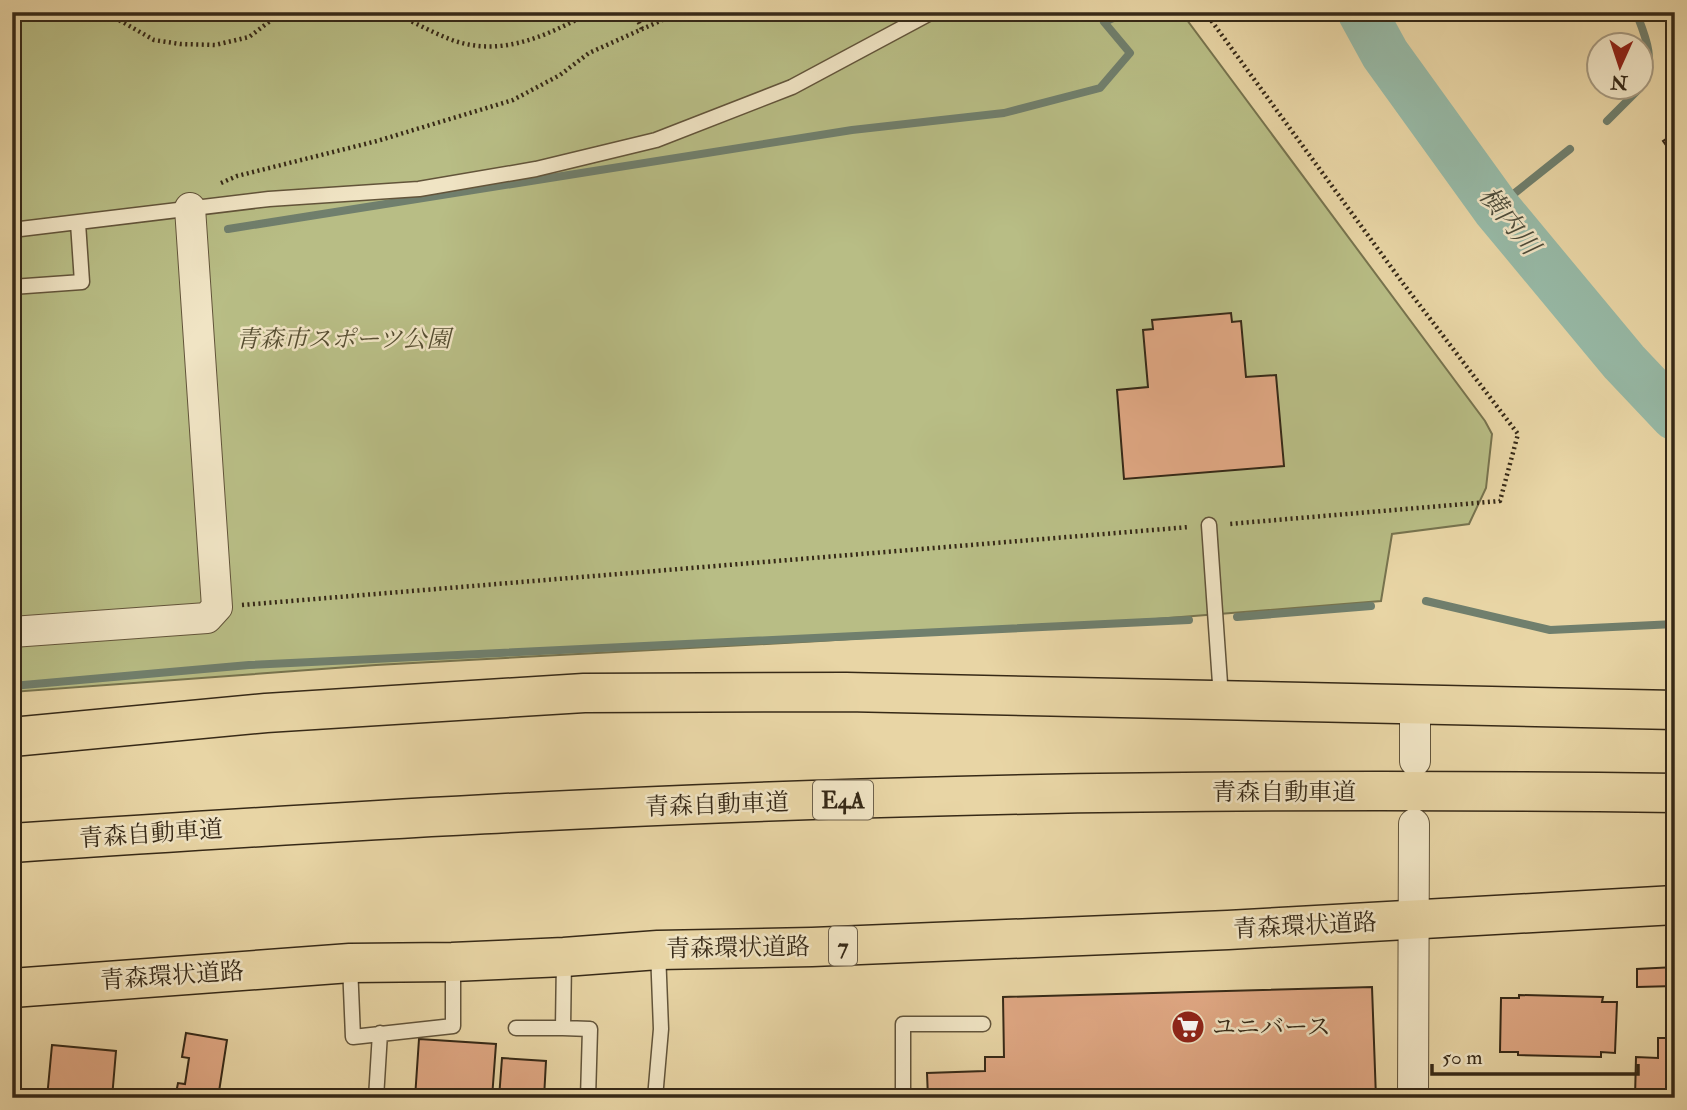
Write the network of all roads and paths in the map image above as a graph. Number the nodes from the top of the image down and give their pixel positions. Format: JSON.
{"nodes":[{"id":1,"x":105,"y":12,"type":"edge"},
{"id":2,"x":282,"y":12,"type":"edge"},
{"id":3,"x":392,"y":12,"type":"edge"},
{"id":4,"x":591,"y":12,"type":"edge"},
{"id":5,"x":605,"y":12,"type":"edge"},
{"id":6,"x":617,"y":12,"type":"edge"},
{"id":7,"x":634,"y":12,"type":"edge"},
{"id":8,"x":680,"y":12,"type":"edge"},
{"id":9,"x":932,"y":12,"type":"edge"},
{"id":10,"x":1205,"y":12,"type":"edge"},
{"id":11,"x":642,"y":29,"type":"junction"},
{"id":12,"x":198,"y":207,"type":"junction"},
{"id":13,"x":78,"y":223,"type":"junction"},
{"id":14,"x":12,"y":230,"type":"edge"},
{"id":15,"x":12,"y":287,"type":"edge"},
{"id":16,"x":1209,"y":526,"type":"junction"},
{"id":17,"x":217,"y":607,"type":"junction"},
{"id":18,"x":12,"y":632,"type":"edge"},
{"id":19,"x":1221,"y":700,"type":"junction"},
{"id":20,"x":1415,"y":704,"type":"junction"},
{"id":21,"x":1675,"y":710,"type":"edge"},
{"id":22,"x":12,"y":737,"type":"edge"},
{"id":23,"x":1415,"y":761,"type":"dead end"},
{"id":24,"x":1675,"y":793,"type":"edge"},
{"id":25,"x":1414,"y":824,"type":"dead end"},
{"id":26,"x":12,"y":843,"type":"edge"},
{"id":27,"x":1675,"y":905,"type":"edge"},
{"id":28,"x":1413,"y":920,"type":"junction"},
{"id":29,"x":658,"y":950,"type":"junction"},
{"id":30,"x":564,"y":957,"type":"junction"},
{"id":31,"x":452,"y":962,"type":"junction"},
{"id":32,"x":349,"y":964,"type":"junction"},
{"id":33,"x":12,"y":988,"type":"edge"},
{"id":34,"x":983,"y":1024,"type":"dead end"},
{"id":35,"x":516,"y":1028,"type":"dead end"},
{"id":36,"x":563,"y":1028,"type":"junction"},
{"id":37,"x":380,"y":1033,"type":"junction"},
{"id":38,"x":376,"y":1098,"type":"edge"},
{"id":39,"x":588,"y":1098,"type":"edge"},
{"id":40,"x":655,"y":1098,"type":"edge"},
{"id":41,"x":903,"y":1098,"type":"edge"},
{"id":42,"x":1413,"y":1098,"type":"edge"}],
"edges":[{"from":1,"to":2,"type":"path"},
{"from":3,"to":4,"type":"path"},
{"from":5,"to":6,"type":"path"},
{"from":7,"to":11,"type":"path"},
{"from":8,"to":11,"type":"path"},
{"from":9,"to":12,"type":"lane"},
{"from":10,"to":16,"type":"path"},
{"from":11,"to":12,"type":"path"},
{"from":12,"to":13,"type":"lane"},
{"from":12,"to":17,"type":"street"},
{"from":13,"to":14,"type":"lane"},
{"from":13,"to":15,"type":"lane"},
{"from":16,"to":17,"type":"path"},
{"from":16,"to":19,"type":"lane"},
{"from":17,"to":18,"type":"street"},
{"from":19,"to":20,"type":"highway"},
{"from":19,"to":22,"type":"highway"},
{"from":20,"to":21,"type":"highway"},
{"from":20,"to":23,"type":"street"},
{"from":24,"to":26,"type":"highway","name":"青森自動車道","number":"E4A"},
{"from":25,"to":28,"type":"street"},
{"from":27,"to":28,"type":"highway","name":"青森環状道路","number":"7"},
{"from":28,"to":29,"type":"highway","name":"青森環状道路","number":"7"},
{"from":28,"to":42,"type":"street"},
{"from":29,"to":30,"type":"highway","name":"青森環状道路","number":"7"},
{"from":29,"to":40,"type":"lane"},
{"from":30,"to":31,"type":"highway","name":"青森環状道路","number":"7"},
{"from":30,"to":36,"type":"lane"},
{"from":31,"to":32,"type":"highway","name":"青森環状道路","number":"7"},
{"from":31,"to":37,"type":"lane"},
{"from":32,"to":33,"type":"highway","name":"青森環状道路","number":"7"},
{"from":32,"to":37,"type":"lane"},
{"from":34,"to":41,"type":"lane"},
{"from":35,"to":36,"type":"lane"},
{"from":36,"to":39,"type":"lane"},
{"from":37,"to":38,"type":"lane"}]}
